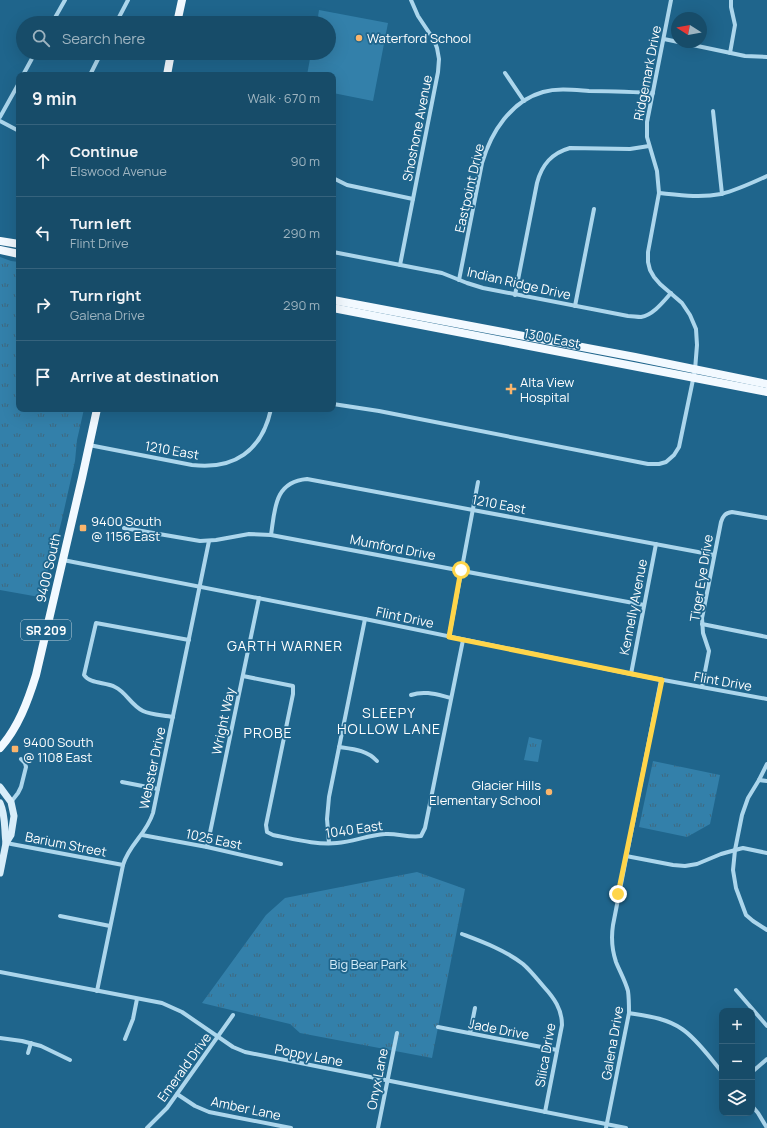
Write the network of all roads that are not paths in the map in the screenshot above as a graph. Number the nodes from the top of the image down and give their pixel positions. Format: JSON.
{"nodes":[{"id":1,"x":65,"y":0,"type":"edge"},
{"id":2,"x":128,"y":0,"type":"edge"},
{"id":3,"x":182,"y":0,"type":"edge"},
{"id":4,"x":411,"y":0,"type":"edge"},
{"id":5,"x":671,"y":0,"type":"edge"},
{"id":6,"x":731,"y":0,"type":"edge"},
{"id":7,"x":56,"y":16,"type":"edge"},
{"id":8,"x":120,"y":16,"type":"edge"},
{"id":9,"x":179,"y":16,"type":"edge"},
{"id":10,"x":664,"y":40,"type":"junction"},
{"id":11,"x":730,"y":53,"type":"junction"},
{"id":12,"x":767,"y":57,"type":"edge"},
{"id":13,"x":32,"y":60,"type":"edge"},
{"id":14,"x":98,"y":60,"type":"edge"},
{"id":15,"x":170,"y":60,"type":"edge"},
{"id":16,"x":25,"y":72,"type":"edge"},
{"id":17,"x":92,"y":72,"type":"edge"},
{"id":18,"x":168,"y":72,"type":"edge"},
{"id":19,"x":505,"y":73,"type":"dead end"},
{"id":20,"x":16,"y":88,"type":"edge"},
{"id":21,"x":653,"y":93,"type":"junction"},
{"id":22,"x":524,"y":101,"type":"junction"},
{"id":23,"x":712,"y":111,"type":"dead end"},
{"id":24,"x":0,"y":117,"type":"edge"},
{"id":25,"x":0,"y":121,"type":"edge"},
{"id":26,"x":16,"y":129,"type":"edge"},
{"id":27,"x":649,"y":146,"type":"junction"},
{"id":28,"x":767,"y":176,"type":"edge"},
{"id":29,"x":336,"y":180,"type":"edge"},
{"id":30,"x":659,"y":194,"type":"junction"},
{"id":31,"x":722,"y":194,"type":"junction"},
{"id":32,"x":413,"y":199,"type":"junction"},
{"id":33,"x":594,"y":209,"type":"dead end"},
{"id":34,"x":0,"y":241,"type":"edge"},
{"id":35,"x":16,"y":244,"type":"edge"},
{"id":36,"x":0,"y":250,"type":"edge"},
{"id":37,"x":16,"y":253,"type":"edge"},
{"id":38,"x":336,"y":253,"type":"edge"},
{"id":39,"x":400,"y":265,"type":"junction"},
{"id":40,"x":459,"y":280,"type":"junction"},
{"id":41,"x":671,"y":293,"type":"junction"},
{"id":42,"x":515,"y":294,"type":"junction"},
{"id":43,"x":336,"y":301,"type":"edge"},
{"id":44,"x":575,"y":306,"type":"junction"},
{"id":45,"x":336,"y":309,"type":"edge"},
{"id":46,"x":694,"y":374,"type":"junction"},
{"id":47,"x":767,"y":384,"type":"edge"},
{"id":48,"x":767,"y":392,"type":"edge"},
{"id":49,"x":336,"y":404,"type":"edge"},
{"id":50,"x":96,"y":412,"type":"edge"},
{"id":51,"x":270,"y":412,"type":"edge"},
{"id":52,"x":89,"y":445,"type":"junction"},
{"id":53,"x":478,"y":482,"type":"dead end"},
{"id":54,"x":473,"y":509,"type":"junction"},
{"id":55,"x":767,"y":518,"type":"edge"},
{"id":56,"x":124,"y":528,"type":"dead end"},
{"id":57,"x":271,"y":535,"type":"junction"},
{"id":58,"x":209,"y":541,"type":"junction"},
{"id":59,"x":656,"y":544,"type":"junction"},
{"id":60,"x":714,"y":555,"type":"junction"},
{"id":61,"x":63,"y":560,"type":"junction"},
{"id":62,"x":461,"y":570,"type":"junction"},
{"id":63,"x":200,"y":586,"type":"junction"},
{"id":64,"x":259,"y":598,"type":"junction"},
{"id":65,"x":644,"y":605,"type":"junction"},
{"id":66,"x":366,"y":619,"type":"junction"},
{"id":67,"x":702,"y":624,"type":"junction"},
{"id":68,"x":449,"y":637,"type":"junction"},
{"id":69,"x":767,"y":637,"type":"edge"},
{"id":70,"x":189,"y":640,"type":"junction"},
{"id":71,"x":463,"y":640,"type":"junction"},
{"id":72,"x":631,"y":674,"type":"junction"},
{"id":73,"x":243,"y":676,"type":"junction"},
{"id":74,"x":662,"y":680,"type":"junction"},
{"id":75,"x":702,"y":687,"type":"junction"},
{"id":76,"x":411,"y":695,"type":"dead end"},
{"id":77,"x":451,"y":698,"type":"junction"},
{"id":78,"x":767,"y":699,"type":"edge"},
{"id":79,"x":173,"y":717,"type":"junction"},
{"id":80,"x":339,"y":746,"type":"junction"},
{"id":81,"x":0,"y":748,"type":"edge"},
{"id":82,"x":21,"y":759,"type":"dead end"},
{"id":83,"x":377,"y":761,"type":"dead end"},
{"id":84,"x":767,"y":764,"type":"edge"},
{"id":85,"x":759,"y":780,"type":"junction"},
{"id":86,"x":122,"y":782,"type":"dead end"},
{"id":87,"x":767,"y":782,"type":"edge"},
{"id":88,"x":0,"y":787,"type":"edge"},
{"id":89,"x":158,"y":789,"type":"junction"},
{"id":90,"x":11,"y":802,"type":"junction"},
{"id":91,"x":0,"y":803,"type":"edge"},
{"id":92,"x":142,"y":835,"type":"junction"},
{"id":93,"x":6,"y":842,"type":"junction"},
{"id":94,"x":329,"y":843,"type":"junction"},
{"id":95,"x":207,"y":847,"type":"junction"},
{"id":96,"x":735,"y":850,"type":"junction"},
{"id":97,"x":767,"y":853,"type":"edge"},
{"id":98,"x":626,"y":856,"type":"junction"},
{"id":99,"x":281,"y":864,"type":"dead end"},
{"id":100,"x":123,"y":865,"type":"junction"},
{"id":101,"x":0,"y":873,"type":"edge"},
{"id":102,"x":60,"y":916,"type":"dead end"},
{"id":103,"x":110,"y":926,"type":"junction"},
{"id":104,"x":767,"y":930,"type":"edge"},
{"id":105,"x":462,"y":934,"type":"dead end"},
{"id":106,"x":0,"y":972,"type":"edge"},
{"id":107,"x":97,"y":990,"type":"junction"},
{"id":108,"x":736,"y":990,"type":"dead end"},
{"id":109,"x":137,"y":998,"type":"junction"},
{"id":110,"x":475,"y":1008,"type":"dead end"},
{"id":111,"x":629,"y":1012,"type":"junction"},
{"id":112,"x":233,"y":1015,"type":"dead end"},
{"id":113,"x":767,"y":1026,"type":"edge"},
{"id":114,"x":438,"y":1027,"type":"dead end"},
{"id":115,"x":397,"y":1033,"type":"dead end"},
{"id":116,"x":470,"y":1033,"type":"junction"},
{"id":117,"x":218,"y":1037,"type":"junction"},
{"id":118,"x":0,"y":1038,"type":"edge"},
{"id":119,"x":125,"y":1040,"type":"dead end"},
{"id":120,"x":31,"y":1043,"type":"junction"},
{"id":121,"x":557,"y":1050,"type":"junction"},
{"id":122,"x":28,"y":1053,"type":"dead end"},
{"id":123,"x":70,"y":1060,"type":"dead end"},
{"id":124,"x":767,"y":1060,"type":"edge"},
{"id":125,"x":719,"y":1069,"type":"edge"},
{"id":126,"x":755,"y":1070,"type":"edge"},
{"id":127,"x":387,"y":1080,"type":"junction"},
{"id":128,"x":177,"y":1094,"type":"junction"},
{"id":129,"x":755,"y":1110,"type":"edge"},
{"id":130,"x":545,"y":1112,"type":"junction"},
{"id":131,"x":606,"y":1126,"type":"edge"},
{"id":132,"x":147,"y":1128,"type":"edge"},
{"id":133,"x":291,"y":1128,"type":"edge"},
{"id":134,"x":378,"y":1128,"type":"edge"},
{"id":135,"x":626,"y":1128,"type":"edge"},
{"id":136,"x":767,"y":1128,"type":"edge"}],
"edges":[{"from":1,"to":7,"type":"street"},
{"from":2,"to":8,"type":"street"},
{"from":3,"to":9,"type":"main road"},
{"from":4,"to":32,"type":"street","name":"Shoshone Avenue"},
{"from":5,"to":10,"type":"street","name":"Ridgemark Drive"},
{"from":6,"to":11,"type":"street"},
{"from":10,"to":11,"type":"street"},
{"from":10,"to":21,"type":"street","name":"Ridgemark Drive"},
{"from":11,"to":12,"type":"street"},
{"from":13,"to":16,"type":"street"},
{"from":14,"to":17,"type":"street"},
{"from":15,"to":18,"type":"main road"},
{"from":19,"to":22,"type":"street"},
{"from":20,"to":24,"type":"street"},
{"from":21,"to":22,"type":"street","name":"Eastpoint Drive"},
{"from":21,"to":27,"type":"street","name":"Ridgemark Drive"},
{"from":22,"to":40,"type":"street","name":"Eastpoint Drive"},
{"from":23,"to":31,"type":"street"},
{"from":25,"to":26,"type":"street"},
{"from":27,"to":30,"type":"street","name":"Ridgemark Drive"},
{"from":27,"to":42,"type":"street"},
{"from":28,"to":31,"type":"street"},
{"from":29,"to":32,"type":"street"},
{"from":30,"to":31,"type":"street"},
{"from":30,"to":41,"type":"street","name":"Ridgemark Drive"},
{"from":32,"to":39,"type":"street","name":"Shoshone Avenue"},
{"from":33,"to":44,"type":"street"},
{"from":34,"to":35,"type":"main road"},
{"from":36,"to":37,"type":"main road"},
{"from":38,"to":39,"type":"street","name":"Indian Ridge Drive"},
{"from":39,"to":40,"type":"street","name":"Indian Ridge Drive"},
{"from":40,"to":42,"type":"street","name":"Indian Ridge Drive"},
{"from":41,"to":44,"type":"street","name":"Indian Ridge Drive"},
{"from":41,"to":46,"type":"street","name":"Ridgemark Drive"},
{"from":42,"to":44,"type":"street","name":"Indian Ridge Drive"},
{"from":43,"to":46,"type":"main road","name":"1300 East"},
{"from":45,"to":46,"type":"main road","name":"1300 East"},
{"from":46,"to":47,"type":"main road","name":"1300 East"},
{"from":46,"to":48,"type":"main road","name":"1300 East"},
{"from":46,"to":49,"type":"street","name":"Ridgemark Drive"},
{"from":50,"to":52,"type":"main road","name":"9400 South","number":"SR 209"},
{"from":51,"to":52,"type":"street","name":"1210 East"},
{"from":52,"to":61,"type":"main road","name":"9400 South","number":"SR 209"},
{"from":53,"to":54,"type":"street"},
{"from":54,"to":57,"type":"street","name":"1210 East"},
{"from":54,"to":59,"type":"street","name":"1210 East"},
{"from":54,"to":62,"type":"street"},
{"from":55,"to":60,"type":"street","name":"Tiger Eye Drive"},
{"from":56,"to":58,"type":"street","name":"Mumford Drive"},
{"from":57,"to":58,"type":"street","name":"Mumford Drive"},
{"from":57,"to":62,"type":"street","name":"Mumford Drive"},
{"from":58,"to":63,"type":"street","name":"Webster Drive"},
{"from":59,"to":60,"type":"street","name":"1210 East"},
{"from":59,"to":65,"type":"street","name":"Kennelly Avenue"},
{"from":60,"to":67,"type":"street","name":"Tiger Eye Drive"},
{"from":61,"to":63,"type":"street","name":"Flint Drive"},
{"from":61,"to":81,"type":"main road","name":"9400 South","number":"SR 209"},
{"from":62,"to":65,"type":"street","name":"Mumford Drive"},
{"from":62,"to":68,"type":"street"},
{"from":63,"to":64,"type":"street","name":"Flint Drive"},
{"from":63,"to":70,"type":"street","name":"Webster Drive"},
{"from":64,"to":66,"type":"street","name":"Flint Drive"},
{"from":64,"to":73,"type":"street","name":"Wright Way"},
{"from":65,"to":72,"type":"street","name":"Kennelly Avenue"},
{"from":66,"to":68,"type":"street","name":"Flint Drive"},
{"from":66,"to":80,"type":"street"},
{"from":67,"to":69,"type":"street"},
{"from":67,"to":75,"type":"street","name":"Tiger Eye Drive"},
{"from":68,"to":71,"type":"street","name":"Flint Drive"},
{"from":70,"to":79,"type":"street","name":"Webster Drive"},
{"from":70,"to":79,"type":"street"},
{"from":71,"to":72,"type":"street","name":"Flint Drive"},
{"from":71,"to":77,"type":"street"},
{"from":72,"to":74,"type":"street","name":"Flint Drive"},
{"from":73,"to":94,"type":"street","name":"1040 East"},
{"from":73,"to":95,"type":"street","name":"Wright Way"},
{"from":74,"to":75,"type":"street","name":"Flint Drive"},
{"from":74,"to":98,"type":"street","name":"Galena Drive"},
{"from":75,"to":78,"type":"street","name":"Flint Drive"},
{"from":76,"to":77,"type":"street"},
{"from":77,"to":94,"type":"street","name":"1040 East"},
{"from":79,"to":89,"type":"street","name":"Webster Drive"},
{"from":80,"to":83,"type":"street"},
{"from":80,"to":94,"type":"street"},
{"from":82,"to":90,"type":"street"},
{"from":84,"to":85,"type":"street"},
{"from":85,"to":87,"type":"street"},
{"from":85,"to":96,"type":"street"},
{"from":86,"to":89,"type":"street"},
{"from":88,"to":90,"type":"main road"},
{"from":89,"to":92,"type":"street","name":"Webster Drive"},
{"from":90,"to":93,"type":"main road"},
{"from":91,"to":93,"type":"main road"},
{"from":92,"to":95,"type":"street","name":"1025 East"},
{"from":92,"to":100,"type":"street","name":"Webster Drive"},
{"from":93,"to":100,"type":"street","name":"Barium Street"},
{"from":93,"to":101,"type":"main road"},
{"from":95,"to":99,"type":"street","name":"1025 East"},
{"from":96,"to":97,"type":"street"},
{"from":96,"to":98,"type":"street"},
{"from":96,"to":104,"type":"street"},
{"from":98,"to":111,"type":"street","name":"Galena Drive"},
{"from":100,"to":103,"type":"street","name":"Webster Drive"},
{"from":102,"to":103,"type":"street"},
{"from":103,"to":107,"type":"street","name":"Webster Drive"},
{"from":105,"to":121,"type":"street","name":"Silica Drive"},
{"from":106,"to":107,"type":"street","name":"Poppy Lane"},
{"from":107,"to":109,"type":"street","name":"Poppy Lane"},
{"from":108,"to":113,"type":"street"},
{"from":109,"to":117,"type":"street","name":"Poppy Lane"},
{"from":109,"to":119,"type":"street"},
{"from":110,"to":116,"type":"street"},
{"from":111,"to":125,"type":"street"},
{"from":111,"to":131,"type":"street","name":"Galena Drive"},
{"from":112,"to":117,"type":"street","name":"Emerald Drive"},
{"from":114,"to":116,"type":"street","name":"Jade Drive"},
{"from":115,"to":127,"type":"street","name":"Onyx Lane"},
{"from":116,"to":121,"type":"street","name":"Jade Drive"},
{"from":117,"to":127,"type":"street","name":"Poppy Lane"},
{"from":117,"to":128,"type":"street","name":"Emerald Drive"},
{"from":118,"to":120,"type":"street"},
{"from":120,"to":122,"type":"street"},
{"from":120,"to":123,"type":"street"},
{"from":121,"to":130,"type":"street","name":"Silica Drive"},
{"from":124,"to":126,"type":"street"},
{"from":127,"to":130,"type":"street","name":"Poppy Lane"},
{"from":127,"to":134,"type":"street","name":"Onyx Lane"},
{"from":128,"to":132,"type":"street","name":"Emerald Drive"},
{"from":128,"to":133,"type":"street","name":"Amber Lane"},
{"from":129,"to":136,"type":"street"},
{"from":130,"to":131,"type":"street","name":"Poppy Lane"},
{"from":131,"to":135,"type":"street","name":"Poppy Lane"}]}
